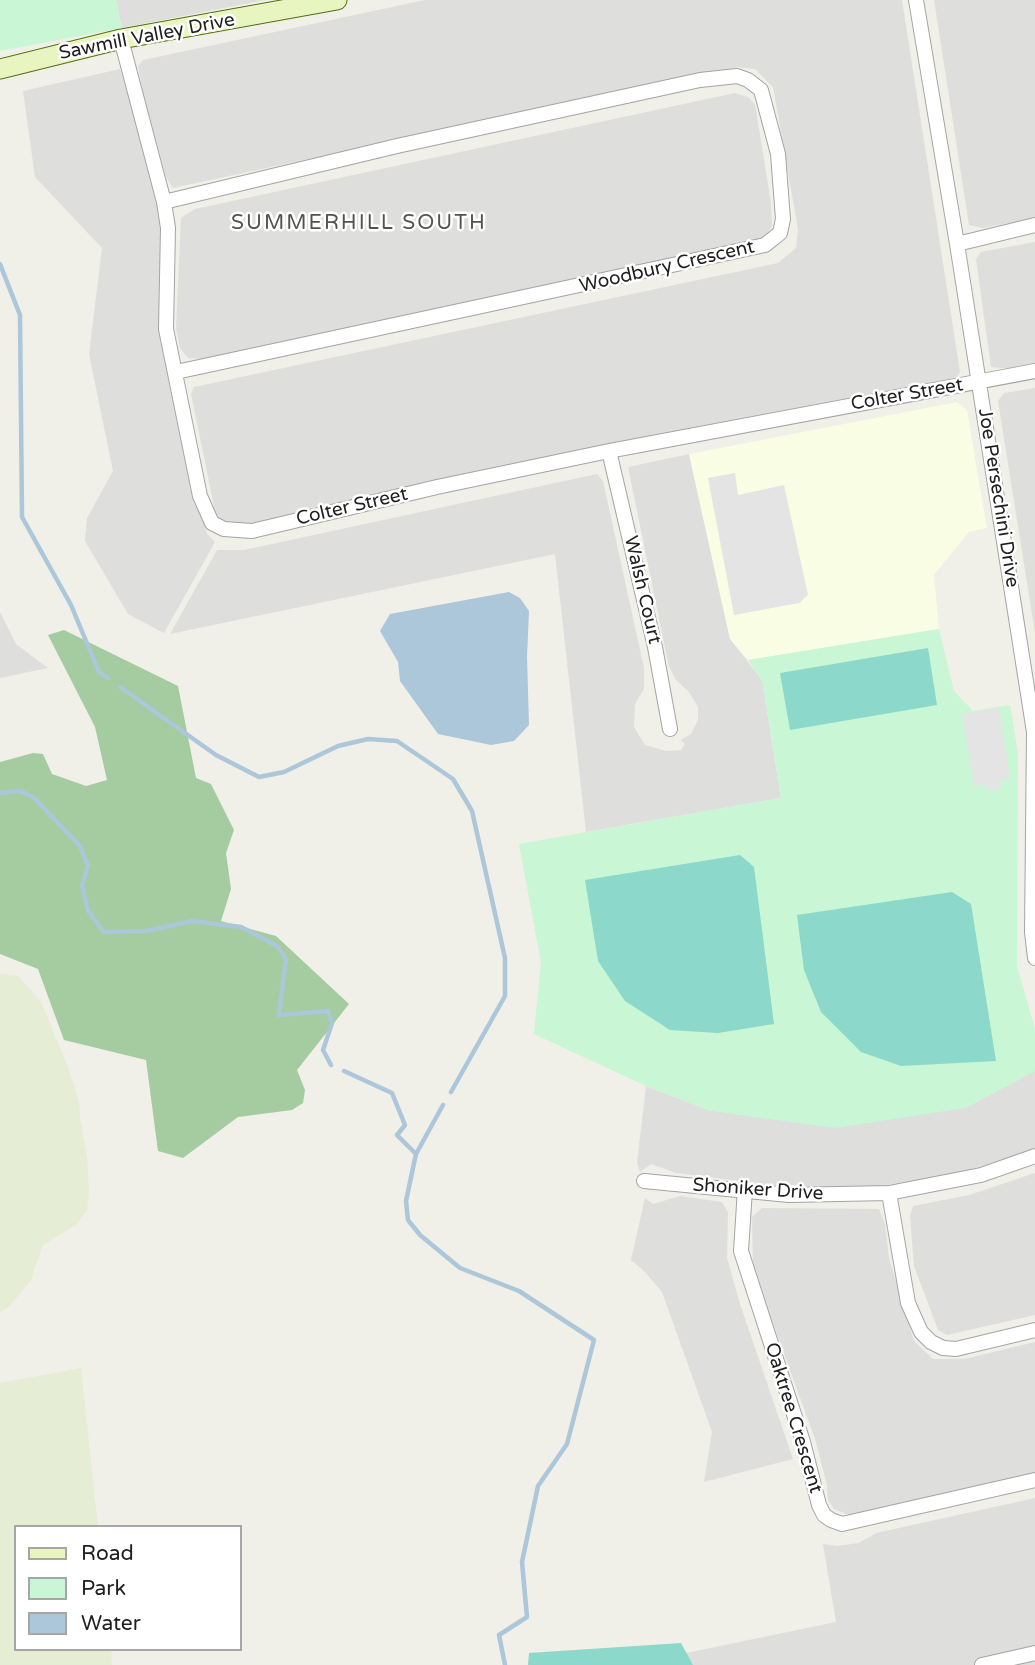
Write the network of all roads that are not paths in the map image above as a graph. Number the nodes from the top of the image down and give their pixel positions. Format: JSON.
{"nodes":[{"id":1,"x":337,"y":0,"type":"edge"},
{"id":2,"x":916,"y":0,"type":"edge"},
{"id":3,"x":121,"y":39,"type":"junction"},
{"id":4,"x":0,"y":69,"type":"edge"},
{"id":5,"x":164,"y":202,"type":"junction"},
{"id":6,"x":1035,"y":225,"type":"edge"},
{"id":7,"x":957,"y":244,"type":"junction"},
{"id":8,"x":1035,"y":371,"type":"edge"},
{"id":9,"x":176,"y":372,"type":"junction"},
{"id":10,"x":979,"y":382,"type":"junction"},
{"id":11,"x":609,"y":451,"type":"junction"},
{"id":12,"x":670,"y":729,"type":"dead end"},
{"id":13,"x":1035,"y":732,"type":"edge"},
{"id":14,"x":1034,"y":897,"type":"edge"},
{"id":15,"x":1035,"y":958,"type":"edge"},
{"id":16,"x":1035,"y":1156,"type":"edge"},
{"id":17,"x":643,"y":1181,"type":"dead end"},
{"id":18,"x":745,"y":1189,"type":"junction"},
{"id":19,"x":889,"y":1193,"type":"junction"},
{"id":20,"x":1035,"y":1330,"type":"edge"},
{"id":21,"x":1035,"y":1480,"type":"edge"},
{"id":22,"x":1035,"y":1653,"type":"edge"},
{"id":23,"x":982,"y":1665,"type":"edge"}],
"edges":[{"from":1,"to":3,"type":"street","name":"Sawmill Valley Drive"},
{"from":2,"to":7,"type":"street","name":"Joe Persechini Drive"},
{"from":3,"to":4,"type":"street","name":"Sawmill Valley Drive"},
{"from":3,"to":5,"type":"street","name":"Colter Street"},
{"from":5,"to":9,"type":"street","name":"Colter Street"},
{"from":5,"to":9,"type":"street","name":"Woodbury Crescent"},
{"from":6,"to":7,"type":"street"},
{"from":7,"to":10,"type":"street","name":"Joe Persechini Drive"},
{"from":8,"to":10,"type":"street","name":"Colter Street"},
{"from":9,"to":11,"type":"street","name":"Colter Street"},
{"from":10,"to":11,"type":"street","name":"Colter Street"},
{"from":10,"to":13,"type":"street","name":"Joe Persechini Drive"},
{"from":11,"to":12,"type":"street","name":"Walsh Court"},
{"from":13,"to":14,"type":"street","name":"Joe Persechini Drive"},
{"from":14,"to":15,"type":"street","name":"Joe Persechini Drive"},
{"from":16,"to":19,"type":"street","name":"Shoniker Drive"},
{"from":17,"to":18,"type":"street","name":"Shoniker Drive"},
{"from":18,"to":19,"type":"street","name":"Shoniker Drive"},
{"from":18,"to":21,"type":"street","name":"Oaktree Crescent"},
{"from":19,"to":20,"type":"street"},
{"from":22,"to":23,"type":"street"}]}
